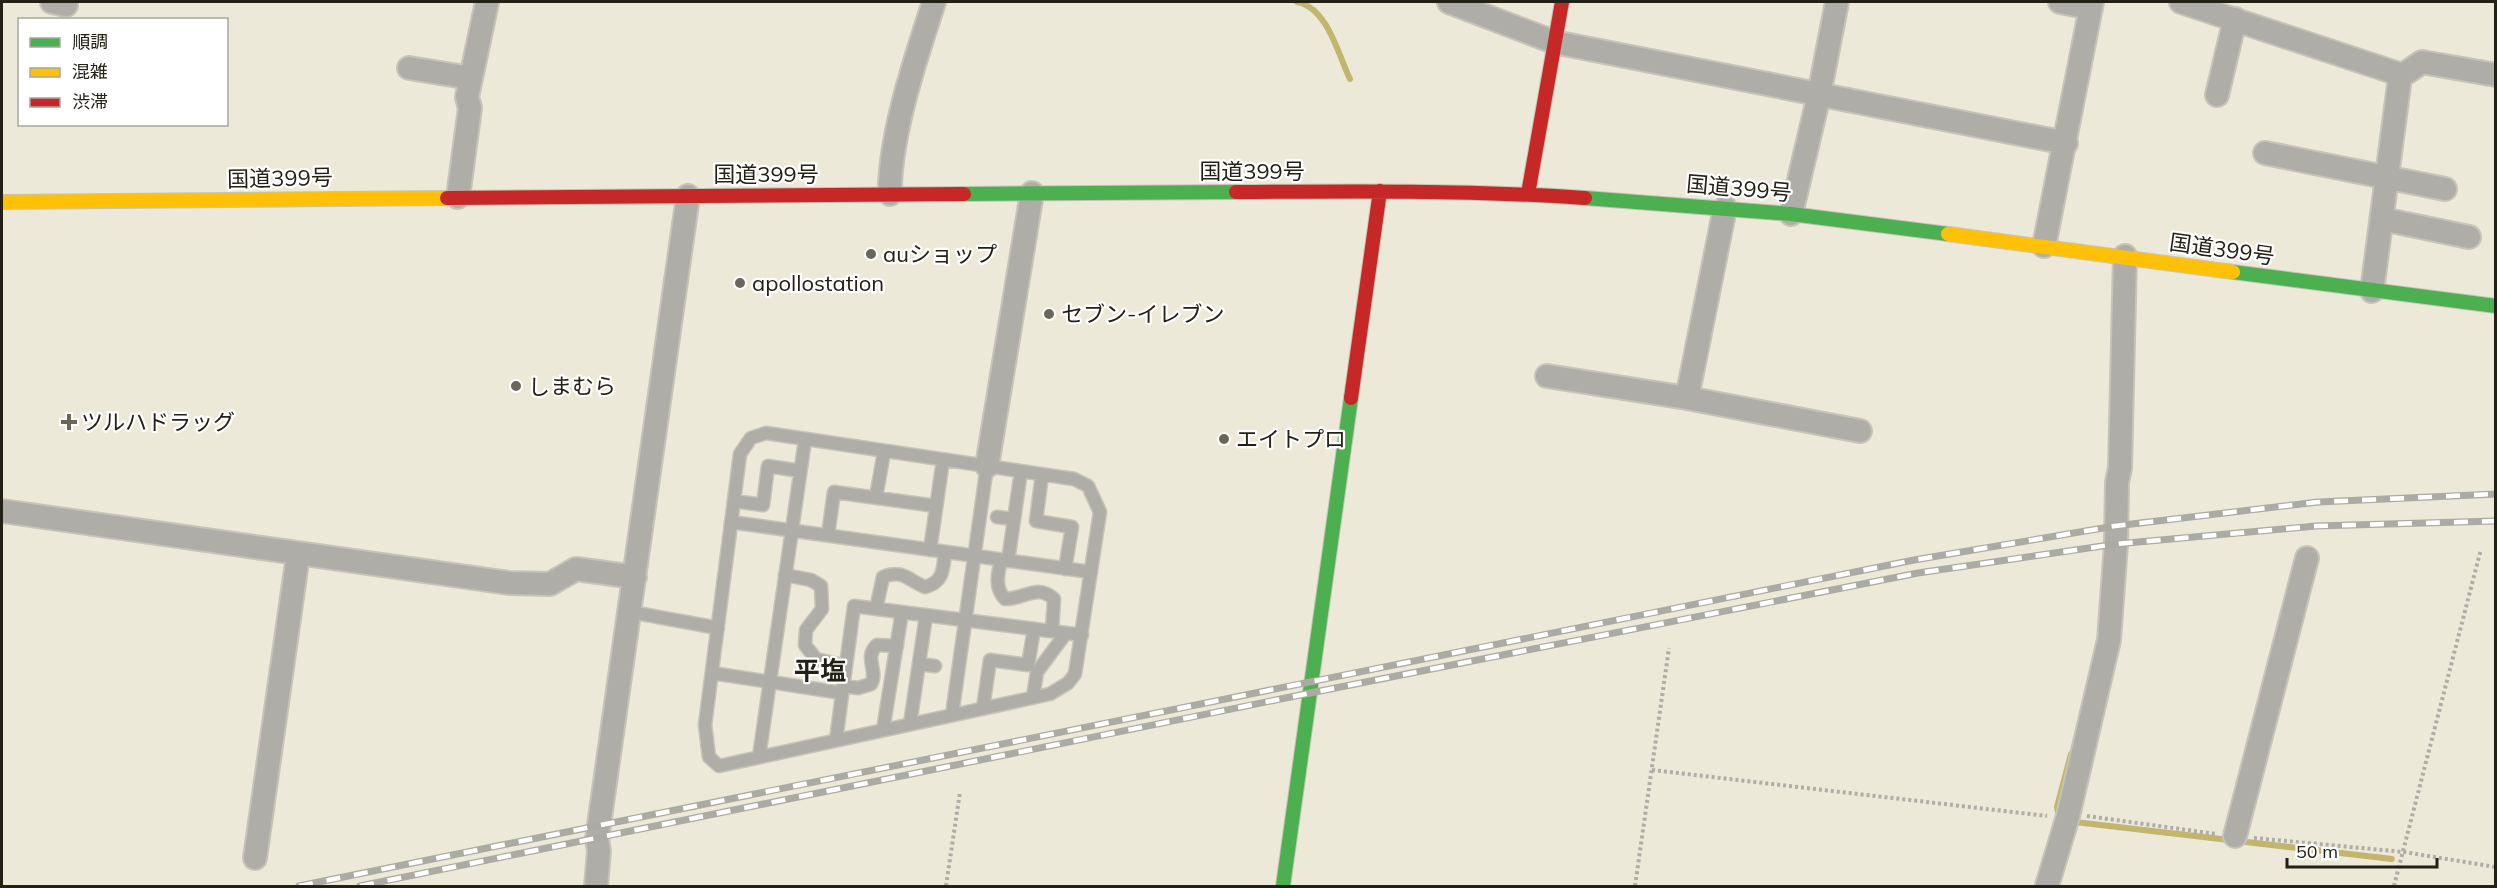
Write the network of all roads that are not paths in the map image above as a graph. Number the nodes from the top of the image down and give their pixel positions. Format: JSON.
{"nodes":[{"id":1,"x":487,"y":2,"type":"edge"},
{"id":2,"x":934,"y":2,"type":"edge"},
{"id":3,"x":1449,"y":2,"type":"edge"},
{"id":4,"x":1562,"y":2,"type":"edge"},
{"id":5,"x":1837,"y":2,"type":"edge"},
{"id":6,"x":2060,"y":2,"type":"edge"},
{"id":7,"x":2181,"y":2,"type":"edge"},
{"id":8,"x":2092,"y":5,"type":"edge"},
{"id":9,"x":2235,"y":20,"type":"junction"},
{"id":10,"x":1554,"y":42,"type":"junction"},
{"id":11,"x":409,"y":68,"type":"dead end"},
{"id":12,"x":2496,"y":75,"type":"edge"},
{"id":13,"x":2400,"y":77,"type":"junction"},
{"id":14,"x":471,"y":78,"type":"junction"},
{"id":15,"x":1820,"y":95,"type":"junction"},
{"id":16,"x":2217,"y":95,"type":"dead end"},
{"id":17,"x":2066,"y":143,"type":"junction"},
{"id":18,"x":2265,"y":153,"type":"dead end"},
{"id":19,"x":2386,"y":177,"type":"junction"},
{"id":20,"x":2445,"y":189,"type":"dead end"},
{"id":21,"x":1380,"y":191,"type":"junction"},
{"id":22,"x":1032,"y":193,"type":"junction"},
{"id":23,"x":890,"y":194,"type":"junction"},
{"id":24,"x":1528,"y":194,"type":"junction"},
{"id":25,"x":688,"y":196,"type":"junction"},
{"id":26,"x":458,"y":197,"type":"junction"},
{"id":27,"x":2,"y":201,"type":"edge"},
{"id":28,"x":1725,"y":208,"type":"junction"},
{"id":29,"x":1791,"y":214,"type":"junction"},
{"id":30,"x":2382,"y":219,"type":"junction"},
{"id":31,"x":2469,"y":237,"type":"dead end"},
{"id":32,"x":2044,"y":246,"type":"junction"},
{"id":33,"x":2125,"y":256,"type":"junction"},
{"id":34,"x":2372,"y":291,"type":"junction"},
{"id":35,"x":2496,"y":306,"type":"edge"},
{"id":36,"x":1547,"y":376,"type":"dead end"},
{"id":37,"x":1687,"y":398,"type":"junction"},
{"id":38,"x":1860,"y":431,"type":"dead end"},
{"id":39,"x":805,"y":440,"type":"junction"},
{"id":40,"x":884,"y":452,"type":"junction"},
{"id":41,"x":943,"y":460,"type":"junction"},
{"id":42,"x":987,"y":466,"type":"junction"},
{"id":43,"x":800,"y":471,"type":"junction"},
{"id":44,"x":1021,"y":471,"type":"junction"},
{"id":45,"x":1042,"y":474,"type":"junction"},
{"id":46,"x":876,"y":497,"type":"junction"},
{"id":47,"x":734,"y":501,"type":"junction"},
{"id":48,"x":936,"y":506,"type":"junction"},
{"id":49,"x":2,"y":511,"type":"edge"},
{"id":50,"x":997,"y":517,"type":"dead end"},
{"id":51,"x":1014,"y":519,"type":"junction"},
{"id":52,"x":731,"y":522,"type":"junction"},
{"id":53,"x":792,"y":530,"type":"junction"},
{"id":54,"x":828,"y":535,"type":"junction"},
{"id":55,"x":930,"y":550,"type":"junction"},
{"id":56,"x":945,"y":552,"type":"junction"},
{"id":57,"x":298,"y":555,"type":"junction"},
{"id":58,"x":974,"y":556,"type":"junction"},
{"id":59,"x":2307,"y":558,"type":"dead end"},
{"id":60,"x":1004,"y":560,"type":"junction"},
{"id":61,"x":1065,"y":568,"type":"junction"},
{"id":62,"x":1091,"y":572,"type":"junction"},
{"id":63,"x":785,"y":574,"type":"junction"},
{"id":64,"x":635,"y":577,"type":"junction"},
{"id":65,"x":876,"y":609,"type":"junction"},
{"id":66,"x":631,"y":612,"type":"junction"},
{"id":67,"x":902,"y":612,"type":"junction"},
{"id":68,"x":926,"y":616,"type":"junction"},
{"id":69,"x":966,"y":620,"type":"junction"},
{"id":70,"x":718,"y":628,"type":"junction"},
{"id":71,"x":1034,"y":629,"type":"junction"},
{"id":72,"x":1052,"y":632,"type":"junction"},
{"id":73,"x":1066,"y":633,"type":"junction"},
{"id":74,"x":1082,"y":635,"type":"junction"},
{"id":75,"x":897,"y":646,"type":"junction"},
{"id":76,"x":919,"y":664,"type":"junction"},
{"id":77,"x":846,"y":666,"type":"junction"},
{"id":78,"x":935,"y":666,"type":"dead end"},
{"id":79,"x":712,"y":673,"type":"junction"},
{"id":80,"x":770,"y":682,"type":"junction"},
{"id":81,"x":843,"y":689,"type":"junction"},
{"id":82,"x":1033,"y":697,"type":"junction"},
{"id":83,"x":983,"y":708,"type":"junction"},
{"id":84,"x":952,"y":715,"type":"junction"},
{"id":85,"x":910,"y":724,"type":"junction"},
{"id":86,"x":883,"y":730,"type":"junction"},
{"id":87,"x":836,"y":740,"type":"junction"},
{"id":88,"x":759,"y":757,"type":"junction"},
{"id":89,"x":2235,"y":836,"type":"dead end"},
{"id":90,"x":255,"y":858,"type":"dead end"},
{"id":91,"x":596,"y":886,"type":"edge"},
{"id":92,"x":1283,"y":886,"type":"edge"},
{"id":93,"x":2047,"y":886,"type":"edge"}],
"edges":[{"from":1,"to":14,"type":"street"},
{"from":2,"to":23,"type":"street"},
{"from":3,"to":10,"type":"street"},
{"from":4,"to":10,"type":"main road"},
{"from":5,"to":15,"type":"street"},
{"from":6,"to":8,"type":"street"},
{"from":7,"to":9,"type":"street"},
{"from":8,"to":17,"type":"street"},
{"from":9,"to":13,"type":"street"},
{"from":9,"to":16,"type":"street"},
{"from":10,"to":15,"type":"street"},
{"from":10,"to":24,"type":"main road"},
{"from":11,"to":14,"type":"street"},
{"from":12,"to":13,"type":"street"},
{"from":13,"to":19,"type":"street"},
{"from":14,"to":26,"type":"street"},
{"from":15,"to":17,"type":"street"},
{"from":15,"to":29,"type":"street"},
{"from":17,"to":32,"type":"street"},
{"from":18,"to":19,"type":"street"},
{"from":19,"to":20,"type":"street"},
{"from":19,"to":30,"type":"street"},
{"from":21,"to":22,"type":"main road","name":"国道399号"},
{"from":21,"to":24,"type":"main road","name":"国道399号"},
{"from":21,"to":92,"type":"main road"},
{"from":22,"to":23,"type":"main road","name":"国道399号"},
{"from":22,"to":42,"type":"street"},
{"from":23,"to":25,"type":"main road","name":"国道399号"},
{"from":24,"to":28,"type":"main road","name":"国道399号"},
{"from":25,"to":26,"type":"main road","name":"国道399号"},
{"from":25,"to":64,"type":"street"},
{"from":26,"to":27,"type":"main road","name":"国道399号"},
{"from":28,"to":29,"type":"main road","name":"国道399号"},
{"from":28,"to":37,"type":"street"},
{"from":29,"to":32,"type":"main road","name":"国道399号"},
{"from":30,"to":31,"type":"street"},
{"from":30,"to":34,"type":"street"},
{"from":32,"to":33,"type":"main road","name":"国道399号"},
{"from":33,"to":34,"type":"main road","name":"国道399号"},
{"from":33,"to":93,"type":"street"},
{"from":34,"to":35,"type":"main road","name":"国道399号"},
{"from":36,"to":37,"type":"street"},
{"from":37,"to":38,"type":"street"},
{"from":39,"to":40,"type":"lane"},
{"from":39,"to":43,"type":"lane"},
{"from":39,"to":47,"type":"lane"},
{"from":40,"to":41,"type":"lane"},
{"from":40,"to":46,"type":"lane"},
{"from":41,"to":42,"type":"lane"},
{"from":41,"to":48,"type":"lane"},
{"from":42,"to":44,"type":"lane"},
{"from":42,"to":58,"type":"lane"},
{"from":43,"to":47,"type":"lane"},
{"from":43,"to":53,"type":"lane"},
{"from":44,"to":45,"type":"lane"},
{"from":44,"to":51,"type":"lane"},
{"from":45,"to":61,"type":"lane"},
{"from":45,"to":62,"type":"lane"},
{"from":46,"to":48,"type":"lane"},
{"from":46,"to":54,"type":"lane"},
{"from":47,"to":52,"type":"lane"},
{"from":48,"to":55,"type":"lane"},
{"from":49,"to":57,"type":"street"},
{"from":50,"to":51,"type":"lane"},
{"from":51,"to":60,"type":"lane"},
{"from":52,"to":53,"type":"lane"},
{"from":52,"to":70,"type":"lane"},
{"from":53,"to":54,"type":"lane"},
{"from":53,"to":63,"type":"lane"},
{"from":54,"to":55,"type":"lane"},
{"from":55,"to":56,"type":"lane"},
{"from":56,"to":58,"type":"lane"},
{"from":56,"to":65,"type":"lane"},
{"from":57,"to":64,"type":"street"},
{"from":57,"to":90,"type":"street"},
{"from":58,"to":60,"type":"lane"},
{"from":58,"to":69,"type":"lane"},
{"from":59,"to":89,"type":"street"},
{"from":60,"to":61,"type":"lane"},
{"from":60,"to":72,"type":"lane"},
{"from":61,"to":62,"type":"lane"},
{"from":62,"to":74,"type":"lane"},
{"from":63,"to":77,"type":"lane"},
{"from":63,"to":80,"type":"lane"},
{"from":64,"to":66,"type":"street"},
{"from":65,"to":67,"type":"lane"},
{"from":65,"to":77,"type":"lane"},
{"from":66,"to":70,"type":"lane"},
{"from":66,"to":91,"type":"street"},
{"from":67,"to":68,"type":"lane"},
{"from":67,"to":75,"type":"lane"},
{"from":68,"to":69,"type":"lane"},
{"from":68,"to":76,"type":"lane"},
{"from":69,"to":71,"type":"lane"},
{"from":69,"to":84,"type":"lane"},
{"from":70,"to":79,"type":"lane"},
{"from":71,"to":72,"type":"lane"},
{"from":71,"to":83,"type":"lane"},
{"from":72,"to":73,"type":"lane"},
{"from":73,"to":74,"type":"lane"},
{"from":73,"to":82,"type":"lane"},
{"from":74,"to":82,"type":"lane"},
{"from":75,"to":81,"type":"lane"},
{"from":75,"to":86,"type":"lane"},
{"from":76,"to":78,"type":"lane"},
{"from":76,"to":85,"type":"lane"},
{"from":77,"to":81,"type":"lane"},
{"from":79,"to":80,"type":"lane"},
{"from":79,"to":88,"type":"lane"},
{"from":80,"to":81,"type":"lane"},
{"from":80,"to":88,"type":"lane"},
{"from":81,"to":87,"type":"lane"},
{"from":82,"to":83,"type":"lane"},
{"from":83,"to":84,"type":"lane"},
{"from":84,"to":85,"type":"lane"},
{"from":85,"to":86,"type":"lane"},
{"from":86,"to":87,"type":"lane"},
{"from":87,"to":88,"type":"lane"}]}
